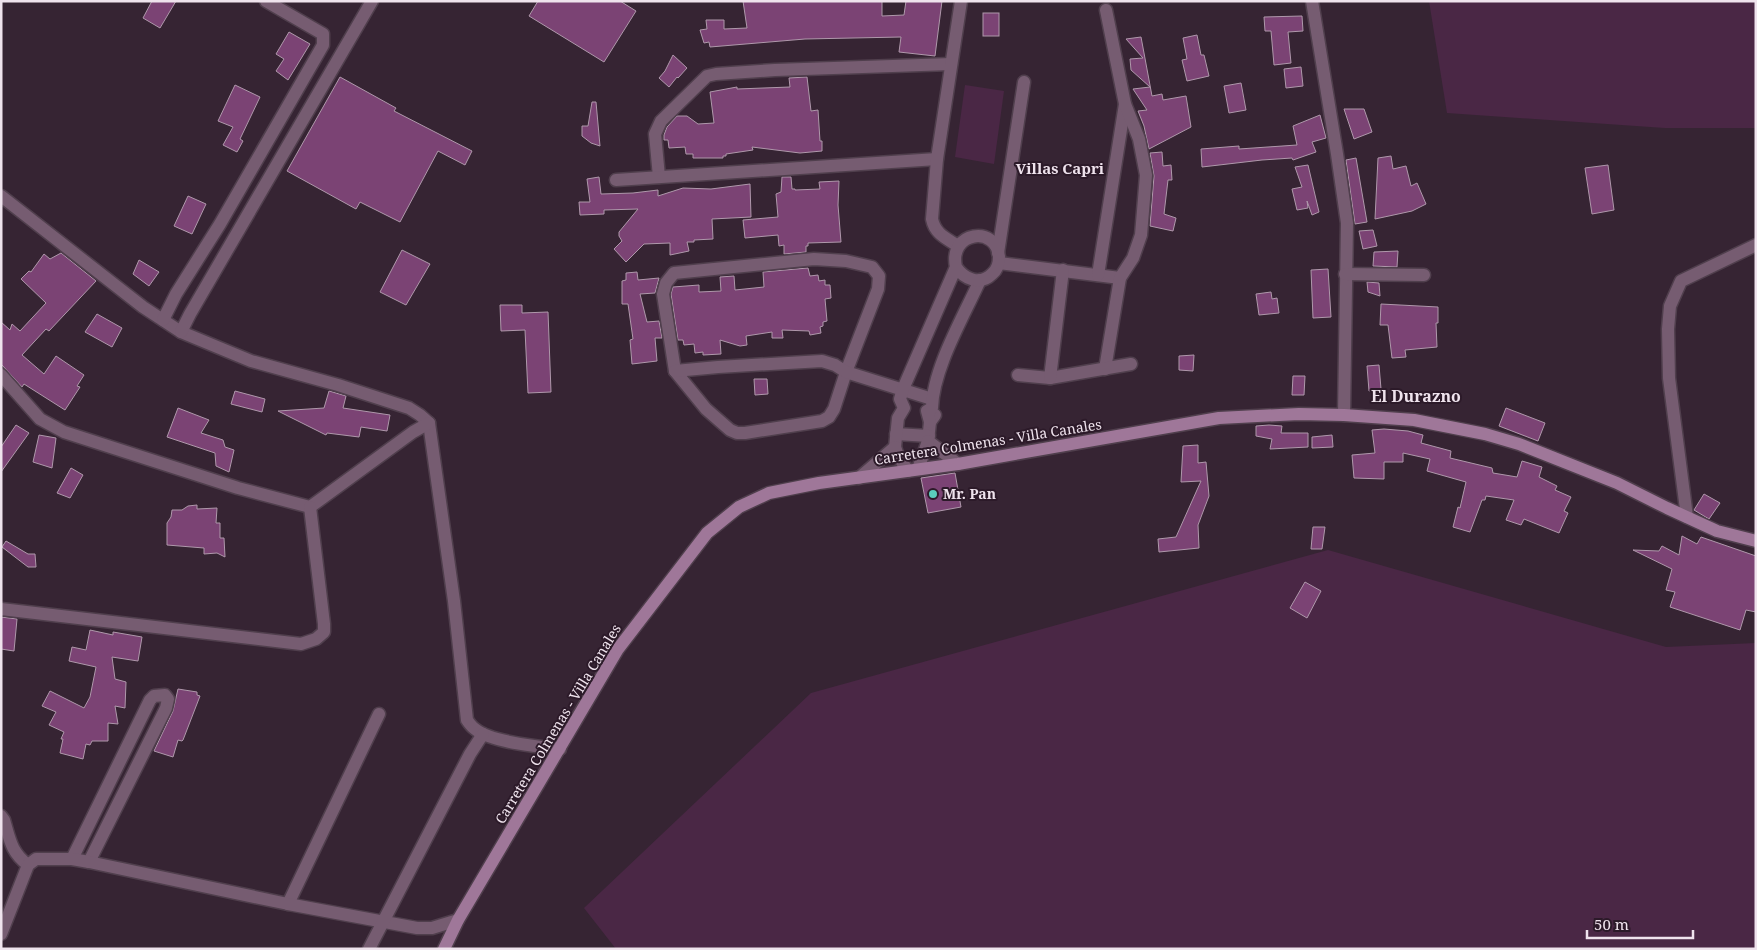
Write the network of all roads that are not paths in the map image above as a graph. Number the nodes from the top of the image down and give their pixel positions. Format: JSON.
{"nodes":[{"id":1,"x":266,"y":1,"type":"edge"},
{"id":2,"x":372,"y":1,"type":"edge"},
{"id":3,"x":961,"y":1,"type":"edge"},
{"id":4,"x":1312,"y":1,"type":"edge"},
{"id":5,"x":1106,"y":10,"type":"dead end"},
{"id":6,"x":951,"y":64,"type":"junction"},
{"id":7,"x":1024,"y":82,"type":"dead end"},
{"id":8,"x":1125,"y":104,"type":"junction"},
{"id":9,"x":937,"y":159,"type":"junction"},
{"id":10,"x":659,"y":177,"type":"junction"},
{"id":11,"x":616,"y":180,"type":"dead end"},
{"id":12,"x":1,"y":196,"type":"edge"},
{"id":13,"x":1756,"y":245,"type":"edge"},
{"id":14,"x":958,"y":246,"type":"junction"},
{"id":15,"x":999,"y":258,"type":"junction"},
{"id":16,"x":956,"y":267,"type":"junction"},
{"id":17,"x":1063,"y":270,"type":"junction"},
{"id":18,"x":1345,"y":274,"type":"junction"},
{"id":19,"x":1098,"y":275,"type":"junction"},
{"id":20,"x":1424,"y":275,"type":"dead end"},
{"id":21,"x":1120,"y":278,"type":"junction"},
{"id":22,"x":980,"y":280,"type":"junction"},
{"id":23,"x":162,"y":320,"type":"junction"},
{"id":24,"x":181,"y":332,"type":"junction"},
{"id":25,"x":1131,"y":364,"type":"dead end"},
{"id":26,"x":1105,"y":368,"type":"junction"},
{"id":27,"x":675,"y":371,"type":"junction"},
{"id":28,"x":846,"y":372,"type":"junction"},
{"id":29,"x":1018,"y":375,"type":"dead end"},
{"id":30,"x":1,"y":376,"type":"edge"},
{"id":31,"x":1050,"y":378,"type":"junction"},
{"id":32,"x":901,"y":394,"type":"junction"},
{"id":33,"x":932,"y":403,"type":"junction"},
{"id":34,"x":1344,"y":415,"type":"junction"},
{"id":35,"x":429,"y":423,"type":"junction"},
{"id":36,"x":928,"y":438,"type":"junction"},
{"id":37,"x":896,"y":440,"type":"junction"},
{"id":38,"x":958,"y":464,"type":"junction"},
{"id":39,"x":913,"y":470,"type":"junction"},
{"id":40,"x":860,"y":478,"type":"junction"},
{"id":41,"x":310,"y":507,"type":"junction"},
{"id":42,"x":1687,"y":517,"type":"junction"},
{"id":43,"x":1756,"y":542,"type":"edge"},
{"id":44,"x":1,"y":609,"type":"edge"},
{"id":45,"x":379,"y":714,"type":"dead end"},
{"id":46,"x":483,"y":734,"type":"junction"},
{"id":47,"x":560,"y":749,"type":"junction"},
{"id":48,"x":1,"y":816,"type":"edge"},
{"id":49,"x":72,"y":859,"type":"junction"},
{"id":50,"x":89,"y":862,"type":"junction"},
{"id":51,"x":28,"y":865,"type":"junction"},
{"id":52,"x":288,"y":904,"type":"junction"},
{"id":53,"x":458,"y":920,"type":"junction"},
{"id":54,"x":382,"y":923,"type":"junction"},
{"id":55,"x":1,"y":934,"type":"edge"},
{"id":56,"x":369,"y":949,"type":"edge"},
{"id":57,"x":444,"y":949,"type":"edge"}],
"edges":[{"from":1,"to":23,"type":"street"},
{"from":2,"to":24,"type":"street"},
{"from":3,"to":6,"type":"street"},
{"from":4,"to":18,"type":"street"},
{"from":5,"to":8,"type":"street"},
{"from":6,"to":9,"type":"street"},
{"from":6,"to":10,"type":"street"},
{"from":7,"to":15,"type":"street"},
{"from":8,"to":19,"type":"street"},
{"from":8,"to":21,"type":"street"},
{"from":9,"to":10,"type":"street"},
{"from":9,"to":14,"type":"street"},
{"from":10,"to":11,"type":"street"},
{"from":12,"to":23,"type":"street"},
{"from":13,"to":42,"type":"street"},
{"from":14,"to":15,"type":"street"},
{"from":14,"to":16,"type":"street"},
{"from":15,"to":17,"type":"street"},
{"from":15,"to":22,"type":"street"},
{"from":16,"to":22,"type":"street"},
{"from":16,"to":32,"type":"street"},
{"from":17,"to":19,"type":"street"},
{"from":17,"to":31,"type":"street"},
{"from":18,"to":20,"type":"street"},
{"from":18,"to":34,"type":"street"},
{"from":19,"to":21,"type":"street"},
{"from":21,"to":26,"type":"street"},
{"from":22,"to":33,"type":"street"},
{"from":23,"to":24,"type":"street"},
{"from":24,"to":35,"type":"street"},
{"from":25,"to":26,"type":"street"},
{"from":26,"to":31,"type":"street"},
{"from":27,"to":28,"type":"street"},
{"from":27,"to":28,"type":"street"},
{"from":27,"to":28,"type":"street"},
{"from":28,"to":32,"type":"street"},
{"from":29,"to":31,"type":"street"},
{"from":30,"to":41,"type":"street"},
{"from":32,"to":33,"type":"street"},
{"from":32,"to":37,"type":"street"},
{"from":33,"to":36,"type":"street"},
{"from":34,"to":38,"type":"street","name":"Carretera Colmenas - Villa Canales"},
{"from":34,"to":42,"type":"street","name":"Carretera Colmenas - Villa Canales"},
{"from":35,"to":41,"type":"street"},
{"from":35,"to":46,"type":"street"},
{"from":36,"to":37,"type":"street"},
{"from":36,"to":38,"type":"street"},
{"from":36,"to":39,"type":"street"},
{"from":37,"to":39,"type":"street"},
{"from":37,"to":40,"type":"street"},
{"from":38,"to":39,"type":"street","name":"Carretera Colmenas - Villa Canales"},
{"from":39,"to":40,"type":"street","name":"Carretera Colmenas - Villa Canales"},
{"from":40,"to":47,"type":"street","name":"Carretera Colmenas - Villa Canales"},
{"from":41,"to":44,"type":"street"},
{"from":42,"to":43,"type":"street","name":"Carretera Colmenas - Villa Canales"},
{"from":45,"to":52,"type":"street"},
{"from":46,"to":47,"type":"street"},
{"from":46,"to":54,"type":"street"},
{"from":47,"to":53,"type":"street","name":"Carretera Colmenas - Villa Canales"},
{"from":48,"to":51,"type":"street"},
{"from":49,"to":50,"type":"street"},
{"from":49,"to":50,"type":"street"},
{"from":49,"to":51,"type":"street"},
{"from":50,"to":52,"type":"street"},
{"from":51,"to":55,"type":"street"},
{"from":52,"to":54,"type":"street"},
{"from":53,"to":54,"type":"street"},
{"from":53,"to":57,"type":"street","name":"Carretera Colmenas - Villa Canales"},
{"from":54,"to":56,"type":"street"}]}
